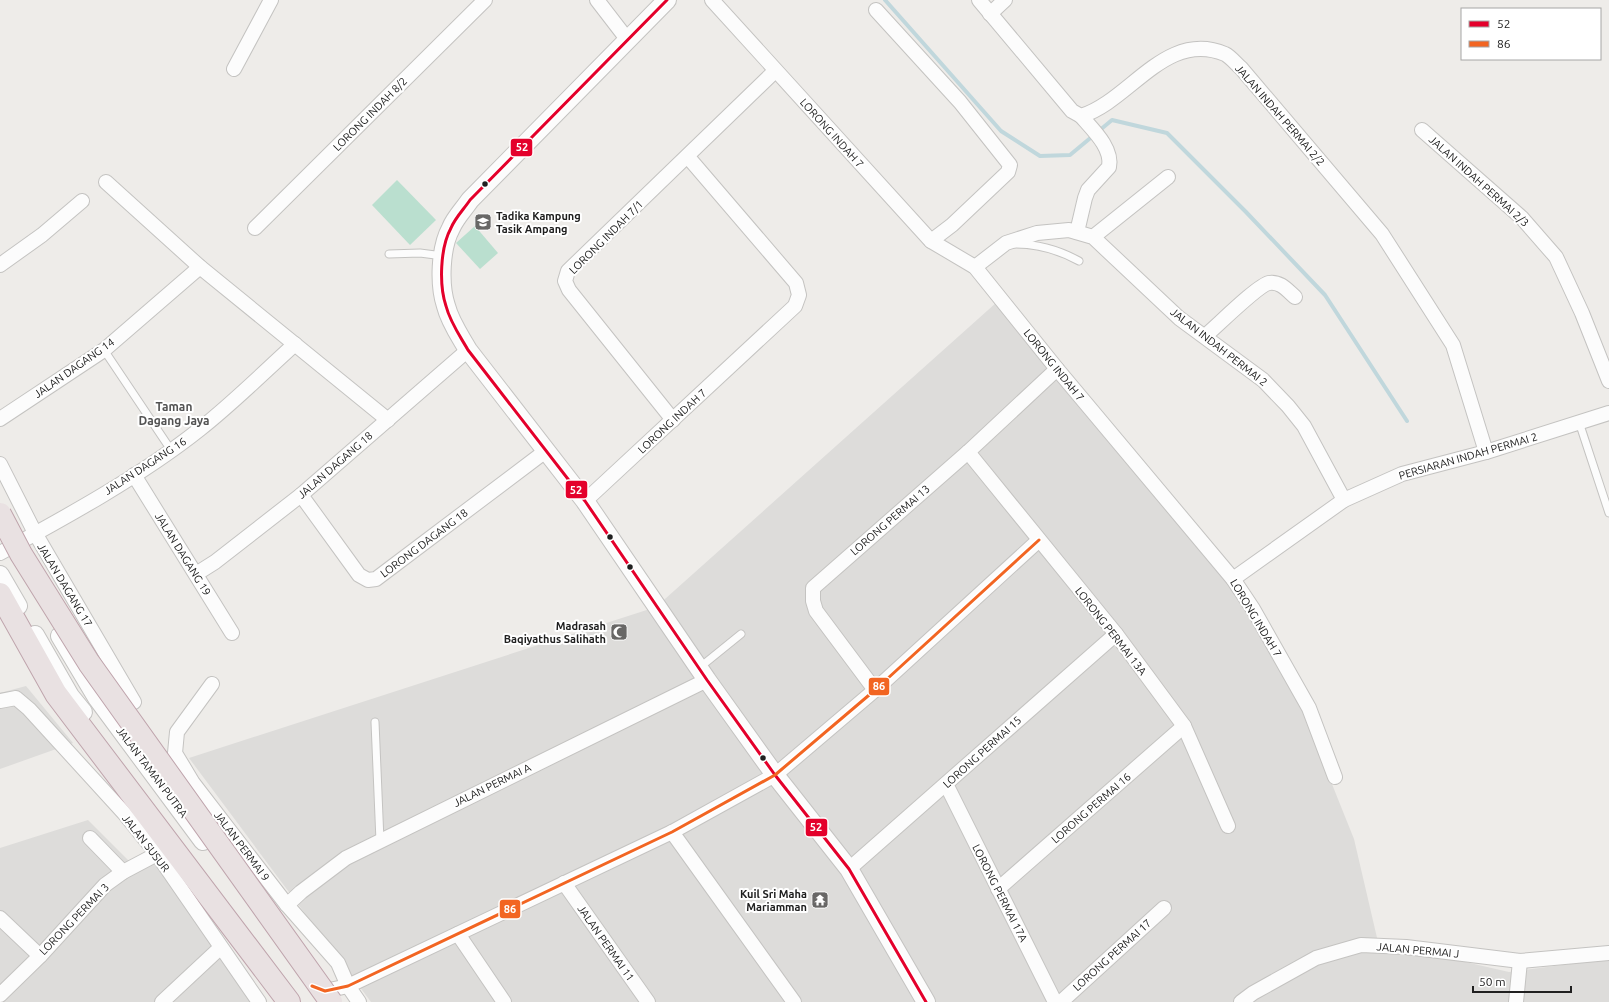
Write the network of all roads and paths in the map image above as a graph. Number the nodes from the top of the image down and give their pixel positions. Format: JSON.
{"nodes":[{"id":1,"x":271,"y":0,"type":"edge"},
{"id":2,"x":486,"y":0,"type":"edge"},
{"id":3,"x":597,"y":0,"type":"edge"},
{"id":4,"x":667,"y":0,"type":"edge"},
{"id":5,"x":712,"y":0,"type":"edge"},
{"id":6,"x":979,"y":0,"type":"edge"},
{"id":7,"x":1005,"y":0,"type":"edge"},
{"id":8,"x":876,"y":10,"type":"dead end"},
{"id":9,"x":990,"y":14,"type":"junction"},
{"id":10,"x":627,"y":39,"type":"junction"},
{"id":11,"x":234,"y":69,"type":"dead end"},
{"id":12,"x":775,"y":71,"type":"junction"},
{"id":13,"x":1081,"y":116,"type":"junction"},
{"id":14,"x":1422,"y":130,"type":"dead end"},
{"id":15,"x":688,"y":157,"type":"junction"},
{"id":16,"x":1168,"y":177,"type":"dead end"},
{"id":17,"x":106,"y":182,"type":"dead end"},
{"id":18,"x":82,"y":201,"type":"dead end"},
{"id":19,"x":255,"y":228,"type":"dead end"},
{"id":20,"x":1077,"y":232,"type":"junction"},
{"id":21,"x":1093,"y":237,"type":"junction"},
{"id":22,"x":931,"y":241,"type":"junction"},
{"id":23,"x":996,"y":249,"type":"junction"},
{"id":24,"x":389,"y":254,"type":"dead end"},
{"id":25,"x":443,"y":256,"type":"junction"},
{"id":26,"x":1078,"y":261,"type":"dead end"},
{"id":27,"x":0,"y":265,"type":"edge"},
{"id":28,"x":975,"y":266,"type":"junction"},
{"id":29,"x":200,"y":267,"type":"junction"},
{"id":30,"x":1295,"y":297,"type":"dead end"},
{"id":31,"x":1205,"y":336,"type":"junction"},
{"id":32,"x":295,"y":344,"type":"junction"},
{"id":33,"x":104,"y":350,"type":"junction"},
{"id":34,"x":468,"y":350,"type":"junction"},
{"id":35,"x":1057,"y":369,"type":"junction"},
{"id":36,"x":1609,"y":382,"type":"edge"},
{"id":37,"x":1609,"y":413,"type":"edge"},
{"id":38,"x":0,"y":419,"type":"edge"},
{"id":39,"x":388,"y":420,"type":"junction"},
{"id":40,"x":673,"y":420,"type":"junction"},
{"id":41,"x":1579,"y":422,"type":"junction"},
{"id":42,"x":171,"y":450,"type":"junction"},
{"id":43,"x":547,"y":450,"type":"junction"},
{"id":44,"x":968,"y":452,"type":"junction"},
{"id":45,"x":1486,"y":452,"type":"junction"},
{"id":46,"x":0,"y":464,"type":"edge"},
{"id":47,"x":134,"y":475,"type":"junction"},
{"id":48,"x":301,"y":495,"type":"junction"},
{"id":49,"x":1344,"y":500,"type":"junction"},
{"id":50,"x":585,"y":501,"type":"junction"},
{"id":51,"x":1609,"y":513,"type":"edge"},
{"id":52,"x":0,"y":514,"type":"edge"},
{"id":53,"x":0,"y":529,"type":"edge"},
{"id":54,"x":35,"y":533,"type":"junction"},
{"id":55,"x":1039,"y":540,"type":"junction"},
{"id":56,"x":4,"y":550,"type":"edge"},
{"id":57,"x":196,"y":574,"type":"junction"},
{"id":58,"x":0,"y":575,"type":"edge"},
{"id":59,"x":1233,"y":579,"type":"junction"},
{"id":60,"x":0,"y":594,"type":"edge"},
{"id":61,"x":232,"y":633,"type":"dead end"},
{"id":62,"x":741,"y":634,"type":"dead end"},
{"id":63,"x":1116,"y":634,"type":"junction"},
{"id":64,"x":702,"y":674,"type":"junction"},
{"id":65,"x":212,"y":684,"type":"dead end"},
{"id":66,"x":875,"y":690,"type":"junction"},
{"id":67,"x":0,"y":701,"type":"edge"},
{"id":68,"x":134,"y":702,"type":"dead end"},
{"id":69,"x":375,"y":722,"type":"dead end"},
{"id":70,"x":1184,"y":726,"type":"junction"},
{"id":71,"x":775,"y":775,"type":"junction"},
{"id":72,"x":1335,"y":777,"type":"dead end"},
{"id":73,"x":946,"y":784,"type":"junction"},
{"id":74,"x":1228,"y":826,"type":"dead end"},
{"id":75,"x":672,"y":832,"type":"junction"},
{"id":76,"x":90,"y":838,"type":"dead end"},
{"id":77,"x":380,"y":841,"type":"junction"},
{"id":78,"x":157,"y":854,"type":"junction"},
{"id":79,"x":849,"y":869,"type":"junction"},
{"id":80,"x":123,"y":872,"type":"junction"},
{"id":81,"x":564,"y":883,"type":"junction"},
{"id":82,"x":998,"y":889,"type":"junction"},
{"id":83,"x":287,"y":905,"type":"junction"},
{"id":84,"x":1164,"y":908,"type":"dead end"},
{"id":85,"x":0,"y":918,"type":"edge"},
{"id":86,"x":458,"y":934,"type":"junction"},
{"id":87,"x":220,"y":948,"type":"junction"},
{"id":88,"x":1609,"y":953,"type":"edge"},
{"id":89,"x":40,"y":956,"type":"junction"},
{"id":90,"x":1520,"y":961,"type":"junction"},
{"id":91,"x":312,"y":986,"type":"junction"},
{"id":92,"x":348,"y":986,"type":"junction"},
{"id":93,"x":0,"y":995,"type":"edge"},
{"id":94,"x":921,"y":1000,"type":"edge"},
{"id":95,"x":162,"y":1002,"type":"edge"},
{"id":96,"x":259,"y":1002,"type":"edge"},
{"id":97,"x":289,"y":1002,"type":"edge"},
{"id":98,"x":298,"y":1002,"type":"edge"},
{"id":99,"x":324,"y":1002,"type":"edge"},
{"id":100,"x":330,"y":1002,"type":"edge"},
{"id":101,"x":334,"y":1002,"type":"edge"},
{"id":102,"x":359,"y":1002,"type":"edge"},
{"id":103,"x":504,"y":1002,"type":"edge"},
{"id":104,"x":648,"y":1002,"type":"edge"},
{"id":105,"x":794,"y":1002,"type":"edge"},
{"id":106,"x":1055,"y":1002,"type":"edge"},
{"id":107,"x":1061,"y":1002,"type":"edge"},
{"id":108,"x":1241,"y":1002,"type":"edge"},
{"id":109,"x":1516,"y":1002,"type":"edge"}],
"edges":[{"from":1,"to":11,"type":"street"},
{"from":2,"to":19,"type":"street","name":"LORONG INDAH 8/2"},
{"from":3,"to":10,"type":"street"},
{"from":4,"to":10,"type":"street"},
{"from":5,"to":12,"type":"street","name":"LORONG INDAH 7"},
{"from":6,"to":9,"type":"street"},
{"from":7,"to":9,"type":"street"},
{"from":8,"to":22,"type":"street"},
{"from":9,"to":13,"type":"street"},
{"from":10,"to":25,"type":"street"},
{"from":12,"to":15,"type":"street","name":"LORONG INDAH 7/1"},
{"from":12,"to":22,"type":"street","name":"LORONG INDAH 7"},
{"from":13,"to":20,"type":"street"},
{"from":13,"to":45,"type":"street","name":"JALAN INDAH PERMAI 2/2"},
{"from":14,"to":36,"type":"street","name":"JALAN INDAH PERMAI 2/3"},
{"from":15,"to":40,"type":"street","name":"LORONG INDAH 7/1"},
{"from":15,"to":40,"type":"street","name":"LORONG INDAH 7"},
{"from":16,"to":21,"type":"street"},
{"from":17,"to":29,"type":"street"},
{"from":18,"to":27,"type":"street"},
{"from":20,"to":21,"type":"street","name":"JALAN INDAH PERMAI 2"},
{"from":20,"to":23,"type":"street","name":"JALAN INDAH PERMAI 2"},
{"from":21,"to":31,"type":"street","name":"JALAN INDAH PERMAI 2"},
{"from":22,"to":28,"type":"street","name":"LORONG INDAH 7"},
{"from":23,"to":26,"type":"lane"},
{"from":23,"to":28,"type":"street","name":"JALAN INDAH PERMAI 2"},
{"from":24,"to":25,"type":"lane"},
{"from":25,"to":34,"type":"street"},
{"from":28,"to":35,"type":"street","name":"LORONG INDAH 7"},
{"from":29,"to":32,"type":"street"},
{"from":29,"to":33,"type":"street","name":"JALAN DAGANG 14"},
{"from":30,"to":31,"type":"street"},
{"from":31,"to":49,"type":"street","name":"JALAN INDAH PERMAI 2"},
{"from":32,"to":39,"type":"street"},
{"from":32,"to":42,"type":"street","name":"JALAN DAGANG 16"},
{"from":33,"to":38,"type":"street","name":"JALAN DAGANG 14"},
{"from":33,"to":42,"type":"lane"},
{"from":34,"to":39,"type":"street","name":"JALAN DAGANG 18"},
{"from":34,"to":43,"type":"street"},
{"from":35,"to":44,"type":"street","name":"LORONG PERMAI 13"},
{"from":35,"to":59,"type":"street","name":"LORONG INDAH 7"},
{"from":37,"to":41,"type":"street","name":"PERSIARAN INDAH PERMAI 2"},
{"from":39,"to":48,"type":"street","name":"JALAN DAGANG 18"},
{"from":40,"to":50,"type":"street","name":"LORONG INDAH 7"},
{"from":41,"to":45,"type":"street","name":"PERSIARAN INDAH PERMAI 2"},
{"from":41,"to":51,"type":"lane"},
{"from":42,"to":47,"type":"street","name":"JALAN DAGANG 16"},
{"from":43,"to":48,"type":"street","name":"LORONG DAGANG 18"},
{"from":43,"to":50,"type":"street"},
{"from":44,"to":55,"type":"street","name":"LORONG PERMAI 13A"},
{"from":44,"to":66,"type":"street","name":"LORONG PERMAI 13"},
{"from":45,"to":49,"type":"street","name":"PERSIARAN INDAH PERMAI 2"},
{"from":46,"to":54,"type":"street","name":"JALAN DAGANG 17"},
{"from":47,"to":54,"type":"street","name":"JALAN DAGANG 16"},
{"from":47,"to":57,"type":"street","name":"JALAN DAGANG 19"},
{"from":48,"to":57,"type":"street","name":"JALAN DAGANG 18"},
{"from":49,"to":59,"type":"street","name":"PERSIARAN INDAH PERMAI 2"},
{"from":50,"to":64,"type":"street"},
{"from":52,"to":100,"type":"highway","bridge":true},
{"from":53,"to":56,"type":"street","name":"JALAN TAMAN PUTRA"},
{"from":54,"to":56,"type":"street","name":"JALAN DAGANG 16"},
{"from":54,"to":68,"type":"street","name":"JALAN DAGANG 17"},
{"from":55,"to":63,"type":"street","name":"LORONG PERMAI 13A"},
{"from":55,"to":66,"type":"street"},
{"from":56,"to":91,"type":"street","name":"JALAN TAMAN PUTRA"},
{"from":57,"to":61,"type":"street","name":"JALAN DAGANG 19"},
{"from":58,"to":98,"type":"street","name":"JALAN TAMAN PUTRA"},
{"from":59,"to":72,"type":"street","name":"LORONG INDAH 7"},
{"from":60,"to":97,"type":"highway"},
{"from":62,"to":64,"type":"lane"},
{"from":63,"to":70,"type":"street","name":"LORONG PERMAI 13A"},
{"from":63,"to":73,"type":"street","name":"LORONG PERMAI 15"},
{"from":64,"to":71,"type":"street"},
{"from":64,"to":77,"type":"street","name":"JALAN PERMAI A"},
{"from":65,"to":83,"type":"street","name":"JALAN PERMAI 9"},
{"from":66,"to":71,"type":"street"},
{"from":67,"to":78,"type":"street","name":"JALAN SUSUR"},
{"from":69,"to":77,"type":"lane"},
{"from":70,"to":74,"type":"street","name":"LORONG PERMAI 13A"},
{"from":70,"to":82,"type":"street","name":"LORONG PERMAI 16"},
{"from":71,"to":75,"type":"street"},
{"from":71,"to":79,"type":"street"},
{"from":73,"to":79,"type":"street","name":"LORONG PERMAI 15"},
{"from":73,"to":82,"type":"street","name":"LORONG PERMAI 17A"},
{"from":75,"to":81,"type":"street"},
{"from":75,"to":105,"type":"street"},
{"from":76,"to":80,"type":"street"},
{"from":77,"to":83,"type":"street","name":"JALAN PERMAI A"},
{"from":78,"to":80,"type":"street","name":"LORONG PERMAI 3"},
{"from":78,"to":87,"type":"street","name":"JALAN SUSUR"},
{"from":79,"to":94,"type":"street"},
{"from":80,"to":89,"type":"street","name":"LORONG PERMAI 3"},
{"from":81,"to":86,"type":"street"},
{"from":81,"to":104,"type":"street","name":"JALAN PERMAI 11"},
{"from":82,"to":106,"type":"street","name":"LORONG PERMAI 17A"},
{"from":83,"to":92,"type":"street","name":"JALAN PERMAI 9"},
{"from":84,"to":107,"type":"street","name":"LORONG PERMAI 17"},
{"from":85,"to":89,"type":"street"},
{"from":86,"to":92,"type":"street"},
{"from":86,"to":103,"type":"street"},
{"from":87,"to":95,"type":"street"},
{"from":87,"to":96,"type":"street","name":"JALAN SUSUR"},
{"from":88,"to":90,"type":"street","name":"JALAN PERMAI J"},
{"from":89,"to":93,"type":"street","name":"LORONG PERMAI 3"},
{"from":90,"to":108,"type":"street","name":"JALAN PERMAI J"},
{"from":90,"to":109,"type":"street"},
{"from":91,"to":92,"type":"street"},
{"from":91,"to":99,"type":"street","name":"JALAN TAMAN PUTRA"},
{"from":92,"to":101,"type":"street"},
{"from":92,"to":102,"type":"street","name":"JALAN PERMAI 9"}]}
